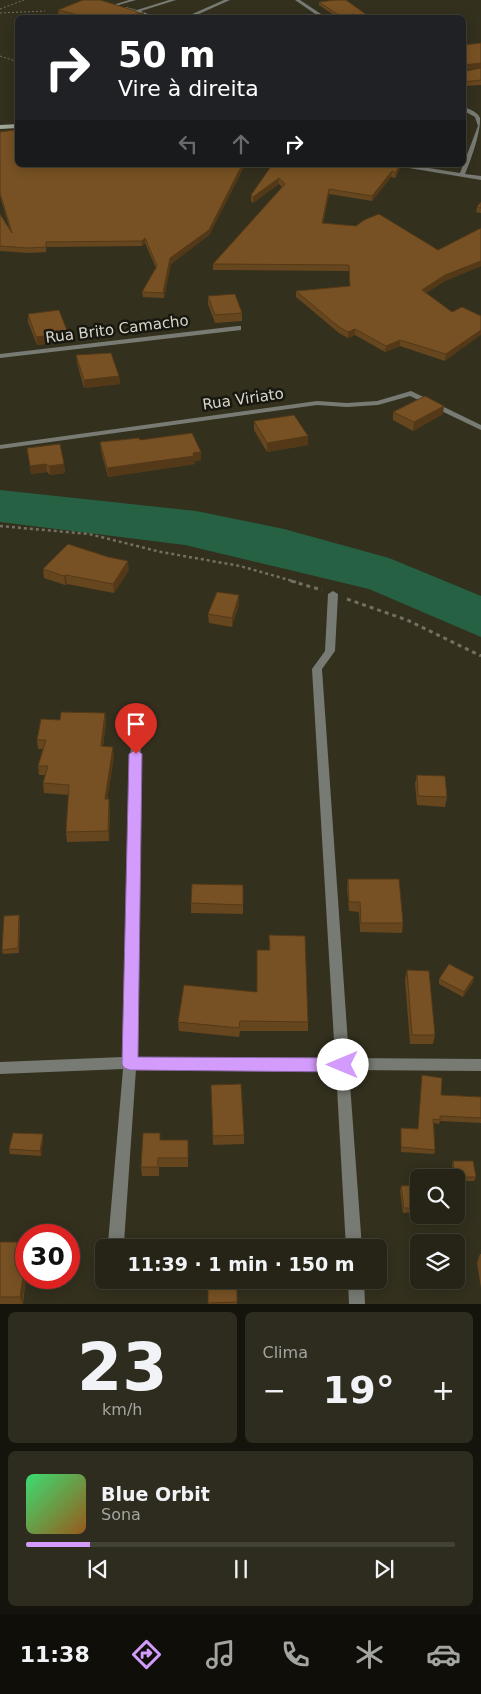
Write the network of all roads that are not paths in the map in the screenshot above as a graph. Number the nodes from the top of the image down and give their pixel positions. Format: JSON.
{"nodes":[{"id":1,"x":134,"y":0,"type":"edge"},
{"id":2,"x":174,"y":0,"type":"edge"},
{"id":3,"x":228,"y":0,"type":"edge"},
{"id":4,"x":297,"y":0,"type":"edge"},
{"id":5,"x":106,"y":3,"type":"edge"},
{"id":6,"x":115,"y":5,"type":"junction"},
{"id":7,"x":136,"y":11,"type":"junction"},
{"id":8,"x":143,"y":15,"type":"edge"},
{"id":9,"x":193,"y":15,"type":"edge"},
{"id":10,"x":320,"y":15,"type":"edge"},
{"id":11,"x":466,"y":110,"type":"edge"},
{"id":12,"x":15,"y":126,"type":"edge"},
{"id":13,"x":0,"y":127,"type":"edge"},
{"id":14,"x":466,"y":165,"type":"edge"},
{"id":15,"x":412,"y":167,"type":"edge"},
{"id":16,"x":465,"y":167,"type":"edge"},
{"id":17,"x":462,"y":175,"type":"junction"},
{"id":18,"x":481,"y":178,"type":"edge"},
{"id":19,"x":238,"y":328,"type":"dead end"},
{"id":20,"x":0,"y":356,"type":"edge"},
{"id":21,"x":481,"y":428,"type":"edge"},
{"id":22,"x":0,"y":447,"type":"edge"},
{"id":23,"x":333,"y":594,"type":"road end"},
{"id":24,"x":136,"y":734,"type":"dead end"},
{"id":25,"x":130,"y":1064,"type":"junction"},
{"id":26,"x":343,"y":1065,"type":"junction"},
{"id":27,"x":481,"y":1065,"type":"edge"},
{"id":28,"x":0,"y":1068,"type":"edge"},
{"id":29,"x":116,"y":1239,"type":"edge"},
{"id":30,"x":353,"y":1239,"type":"edge"},
{"id":31,"x":356,"y":1289,"type":"edge"},
{"id":32,"x":357,"y":1304,"type":"edge"}],
"edges":[{"from":1,"to":6,"type":"street"},
{"from":2,"to":7,"type":"street"},
{"from":3,"to":9,"type":"street"},
{"from":4,"to":10,"type":"street"},
{"from":5,"to":6,"type":"street"},
{"from":6,"to":7,"type":"street"},
{"from":7,"to":8,"type":"street"},
{"from":11,"to":14,"type":"street"},
{"from":12,"to":13,"type":"street"},
{"from":15,"to":17,"type":"street"},
{"from":16,"to":17,"type":"street"},
{"from":17,"to":18,"type":"street"},
{"from":19,"to":20,"type":"street","name":"Rua Brito Camacho"},
{"from":21,"to":22,"type":"street","name":"Rua Viriato"},
{"from":23,"to":26,"type":"street"},
{"from":24,"to":25,"type":"street"},
{"from":25,"to":26,"type":"street"},
{"from":25,"to":28,"type":"street"},
{"from":25,"to":29,"type":"street"},
{"from":26,"to":27,"type":"street"},
{"from":26,"to":30,"type":"street"},
{"from":31,"to":32,"type":"street"}]}
